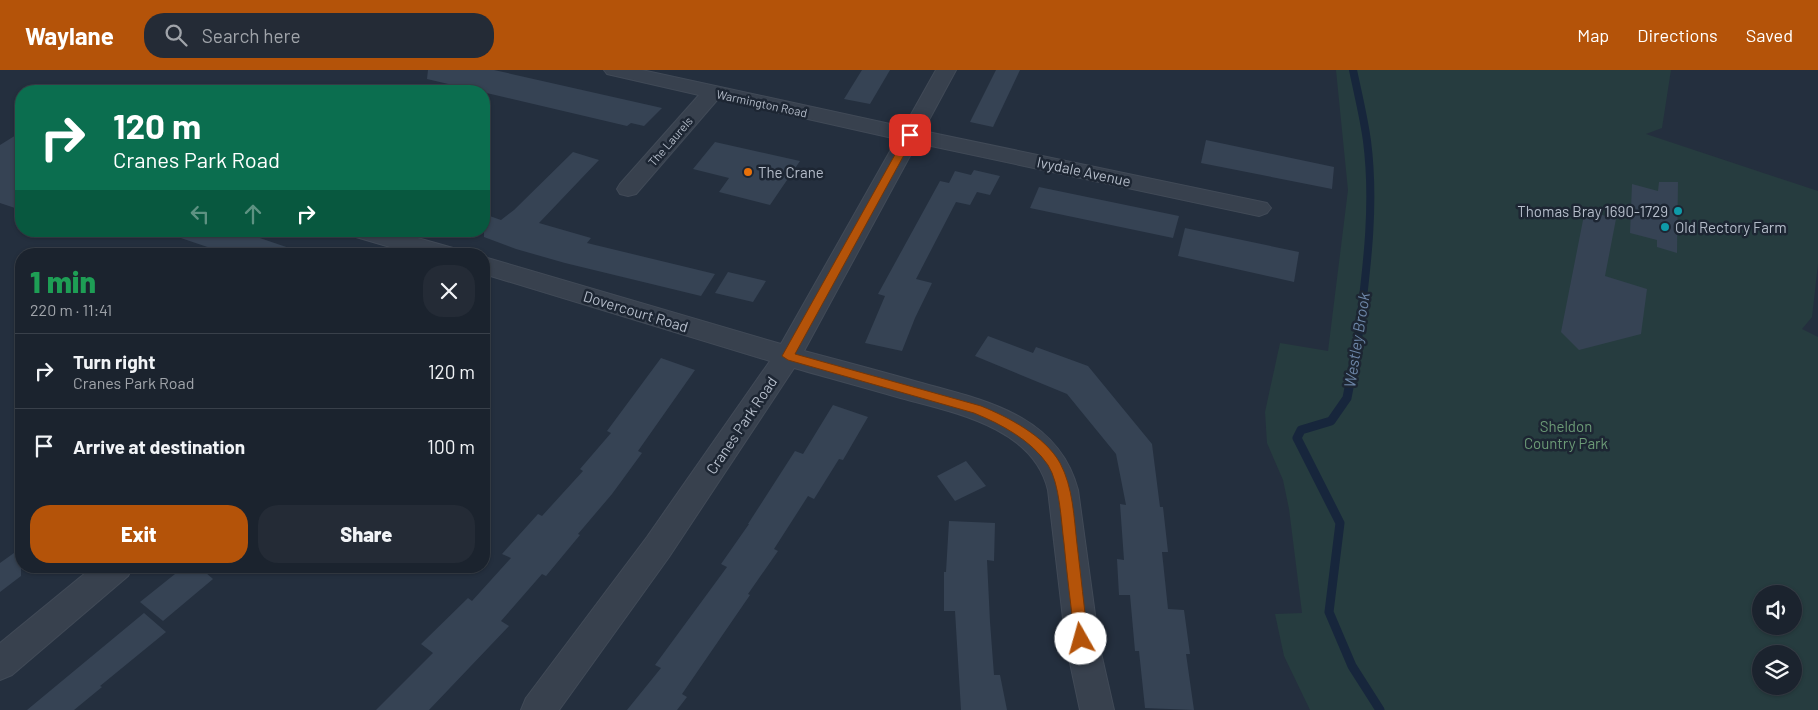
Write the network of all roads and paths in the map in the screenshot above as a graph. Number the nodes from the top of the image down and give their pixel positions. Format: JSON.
{"nodes":[{"id":1,"x":614,"y":70,"type":"edge"},
{"id":2,"x":946,"y":70,"type":"edge"},
{"id":3,"x":713,"y":92,"type":"junction"},
{"id":4,"x":910,"y":135,"type":"junction"},
{"id":5,"x":628,"y":189,"type":"dead end"},
{"id":6,"x":1259,"y":208,"type":"dead end"},
{"id":7,"x":385,"y":237,"type":"edge"},
{"id":8,"x":423,"y":248,"type":"edge"},
{"id":9,"x":490,"y":267,"type":"edge"},
{"id":10,"x":788,"y":356,"type":"junction"},
{"id":11,"x":109,"y":573,"type":"edge"},
{"id":12,"x":0,"y":664,"type":"edge"},
{"id":13,"x":538,"y":710,"type":"edge"},
{"id":14,"x":1097,"y":710,"type":"edge"}],
"edges":[{"from":1,"to":3,"type":"street","name":"Warmington Road"},
{"from":2,"to":4,"type":"street","name":"Cranes Park Road"},
{"from":3,"to":4,"type":"street","name":"Warmington Road"},
{"from":3,"to":5,"type":"street","name":"The Laurels"},
{"from":4,"to":6,"type":"street","name":"Ivydale Avenue"},
{"from":4,"to":10,"type":"street","name":"Cranes Park Road"},
{"from":7,"to":8,"type":"street"},
{"from":9,"to":10,"type":"street","name":"Dovercourt Road"},
{"from":10,"to":13,"type":"street","name":"Cranes Park Road"},
{"from":10,"to":14,"type":"street","name":"Dovercourt Road"},
{"from":11,"to":12,"type":"street"}]}
